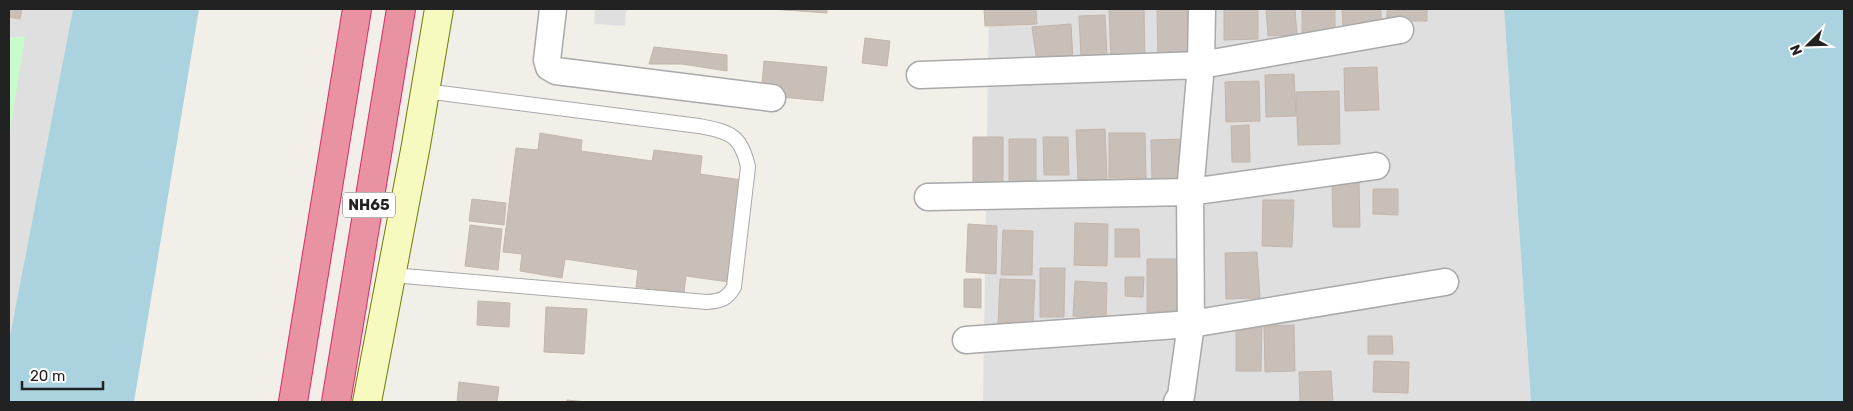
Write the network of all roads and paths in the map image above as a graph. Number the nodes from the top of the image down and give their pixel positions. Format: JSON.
{"nodes":[{"id":1,"x":357,"y":9,"type":"edge"},
{"id":2,"x":401,"y":9,"type":"edge"},
{"id":3,"x":438,"y":9,"type":"edge"},
{"id":4,"x":553,"y":9,"type":"edge"},
{"id":5,"x":1202,"y":9,"type":"edge"},
{"id":6,"x":1400,"y":30,"type":"dead end"},
{"id":7,"x":1201,"y":65,"type":"junction"},
{"id":8,"x":920,"y":75,"type":"dead end"},
{"id":9,"x":425,"y":91,"type":"junction"},
{"id":10,"x":772,"y":98,"type":"dead end"},
{"id":11,"x":1376,"y":166,"type":"dead end"},
{"id":12,"x":1190,"y":192,"type":"junction"},
{"id":13,"x":928,"y":197,"type":"dead end"},
{"id":14,"x":392,"y":275,"type":"junction"},
{"id":15,"x":1445,"y":282,"type":"dead end"},
{"id":16,"x":1191,"y":324,"type":"junction"},
{"id":17,"x":966,"y":340,"type":"dead end"},
{"id":18,"x":293,"y":402,"type":"edge"},
{"id":19,"x":336,"y":402,"type":"edge"},
{"id":20,"x":367,"y":402,"type":"edge"},
{"id":21,"x":1177,"y":402,"type":"edge"}],
"edges":[{"from":1,"to":18,"type":"highway","number":"NH65"},
{"from":2,"to":19,"type":"highway","number":"NH65"},
{"from":3,"to":9,"type":"street"},
{"from":4,"to":10,"type":"street"},
{"from":5,"to":7,"type":"street"},
{"from":6,"to":7,"type":"street"},
{"from":7,"to":8,"type":"street"},
{"from":7,"to":12,"type":"street"},
{"from":9,"to":14,"type":"street"},
{"from":9,"to":14,"type":"lane"},
{"from":11,"to":12,"type":"street"},
{"from":12,"to":13,"type":"street"},
{"from":12,"to":16,"type":"street"},
{"from":14,"to":20,"type":"street"},
{"from":15,"to":16,"type":"street"},
{"from":16,"to":17,"type":"street"},
{"from":16,"to":21,"type":"street"}]}
